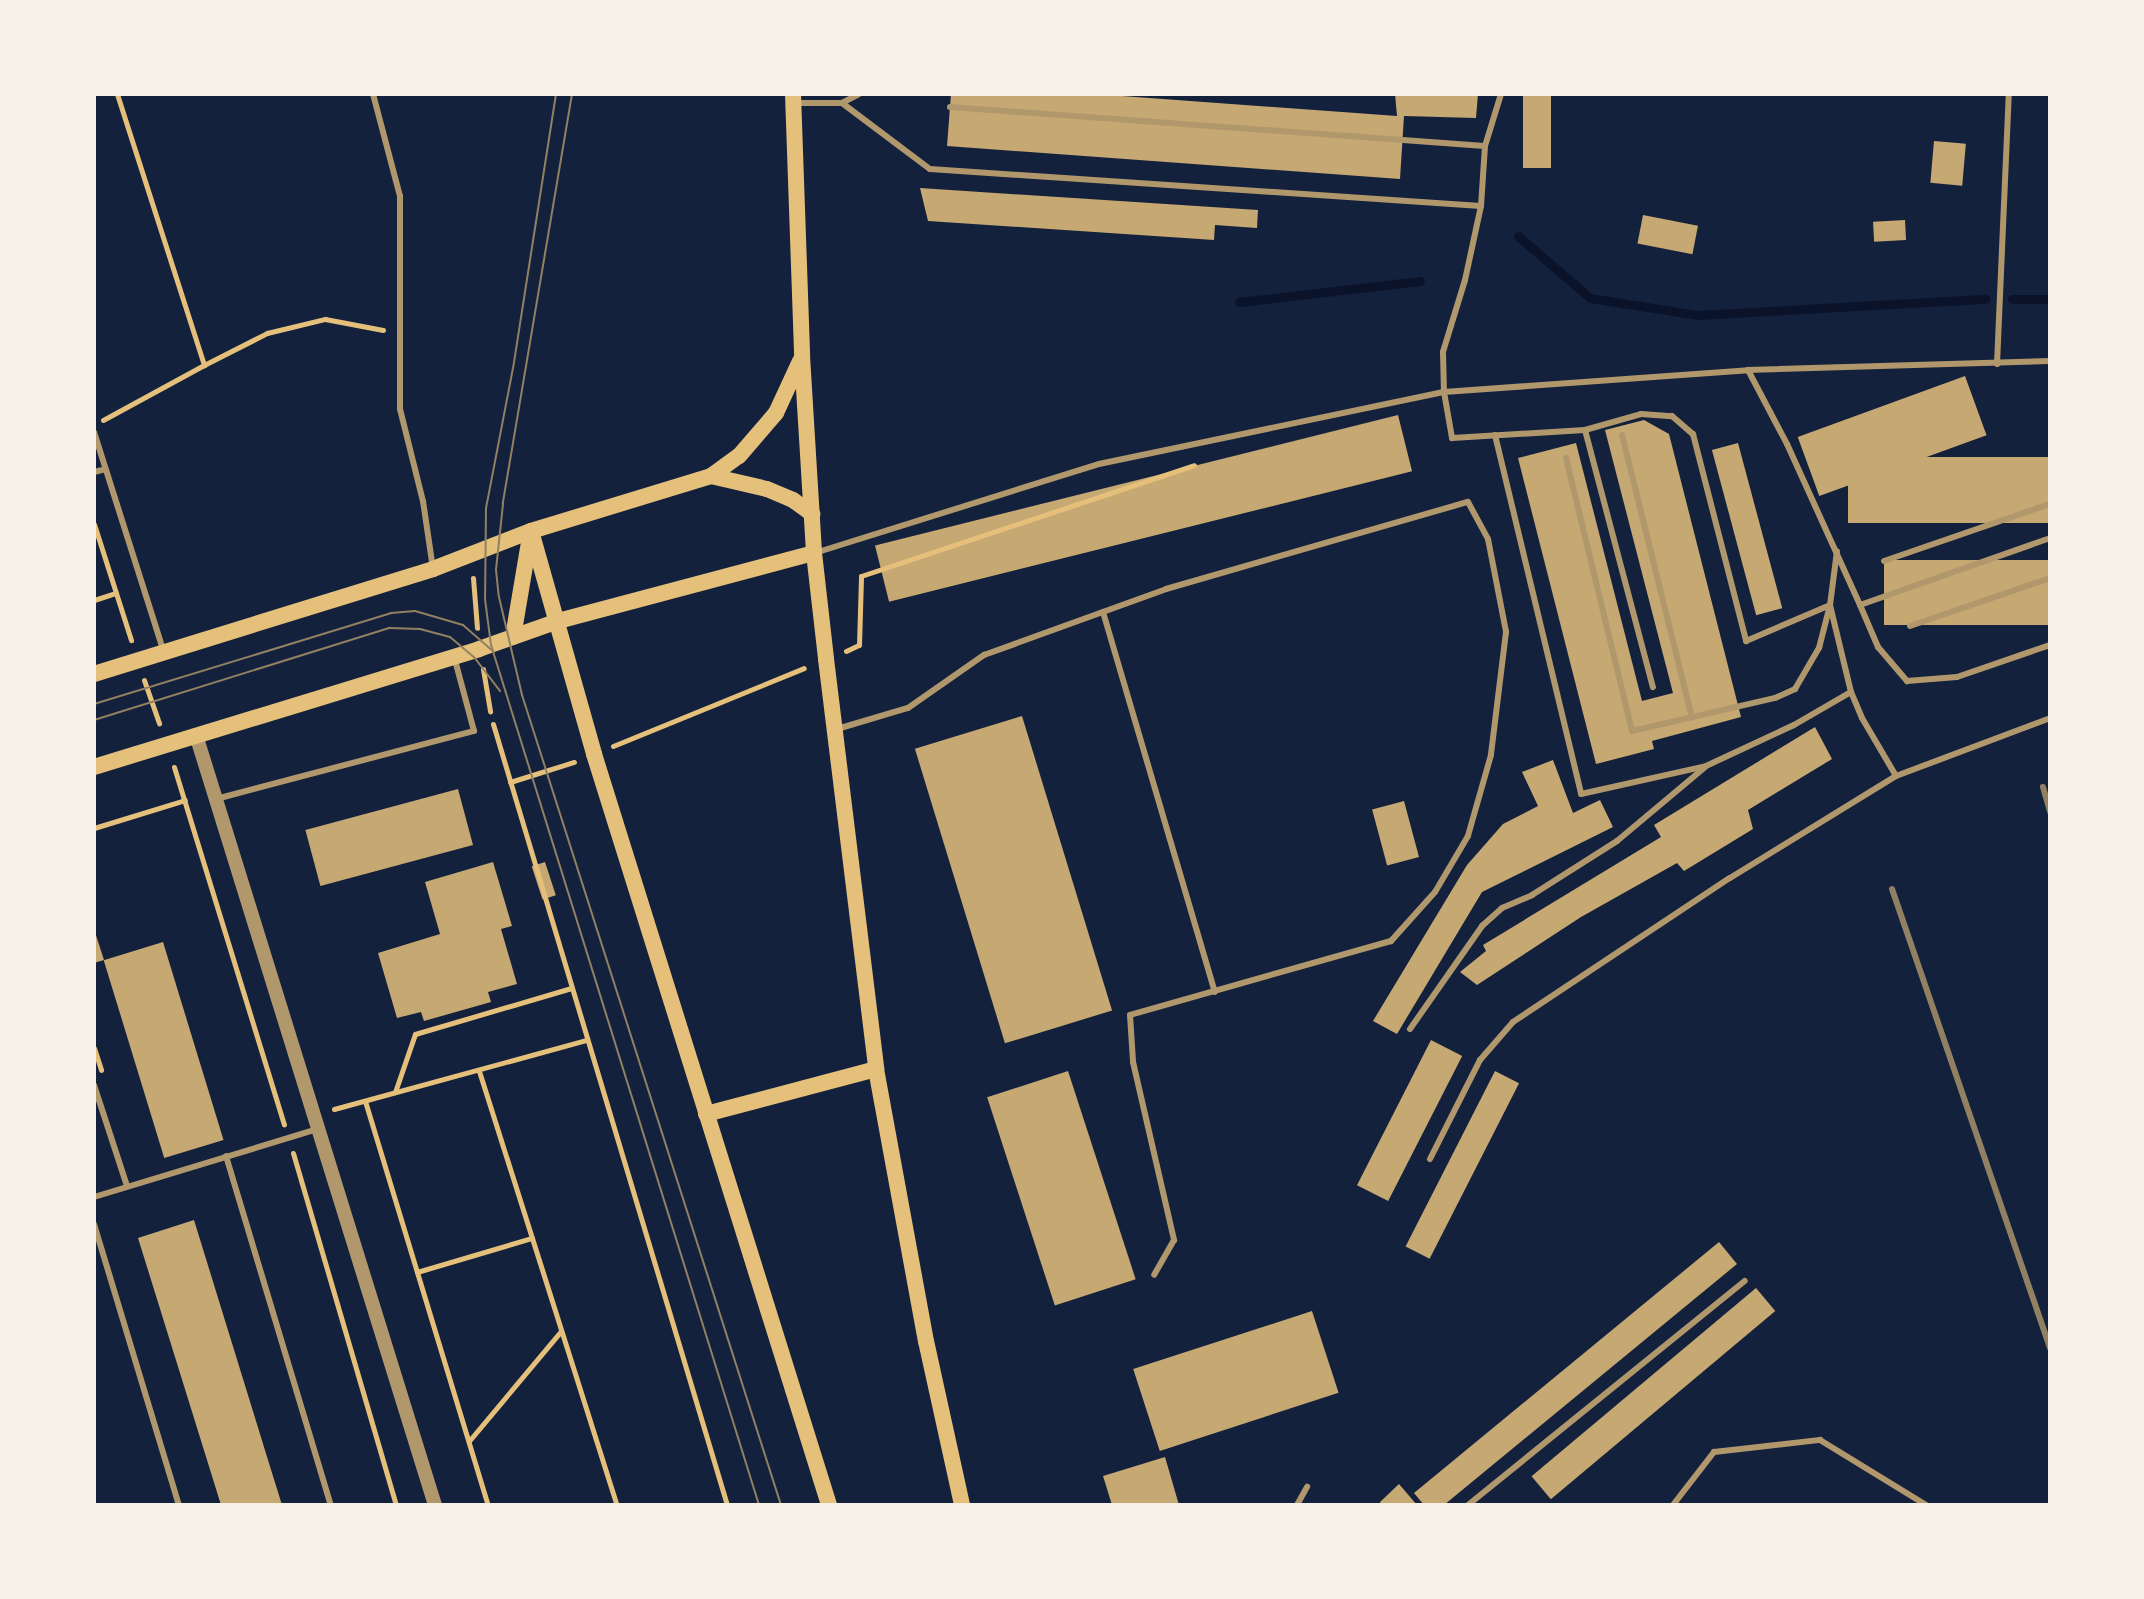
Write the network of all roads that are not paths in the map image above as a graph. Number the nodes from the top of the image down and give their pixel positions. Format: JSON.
{"nodes":[{"id":1,"x":373,"y":94,"type":"edge"},
{"id":2,"x":859,"y":94,"type":"edge"},
{"id":3,"x":1501,"y":94,"type":"edge"},
{"id":4,"x":2009,"y":94,"type":"edge"},
{"id":5,"x":793,"y":98,"type":"edge"},
{"id":6,"x":842,"y":103,"type":"junction"},
{"id":7,"x":950,"y":107,"type":"dead end"},
{"id":8,"x":1485,"y":146,"type":"junction"},
{"id":9,"x":1481,"y":206,"type":"junction"},
{"id":10,"x":802,"y":356,"type":"junction"},
{"id":11,"x":2050,"y":361,"type":"edge"},
{"id":12,"x":1997,"y":364,"type":"junction"},
{"id":13,"x":1748,"y":370,"type":"junction"},
{"id":14,"x":1444,"y":392,"type":"junction"},
{"id":15,"x":1585,"y":430,"type":"junction"},
{"id":16,"x":94,"y":432,"type":"edge"},
{"id":17,"x":1495,"y":435,"type":"junction"},
{"id":18,"x":1622,"y":435,"type":"dead end"},
{"id":19,"x":1566,"y":458,"type":"dead end"},
{"id":20,"x":106,"y":469,"type":"junction"},
{"id":21,"x":94,"y":472,"type":"edge"},
{"id":22,"x":711,"y":476,"type":"junction"},
{"id":23,"x":2050,"y":504,"type":"edge"},
{"id":24,"x":812,"y":514,"type":"junction"},
{"id":25,"x":531,"y":531,"type":"junction"},
{"id":26,"x":2050,"y":538,"type":"edge"},
{"id":27,"x":1837,"y":551,"type":"junction"},
{"id":28,"x":814,"y":553,"type":"junction"},
{"id":29,"x":1884,"y":561,"type":"dead end"},
{"id":30,"x":433,"y":569,"type":"junction"},
{"id":31,"x":2050,"y":578,"type":"edge"},
{"id":32,"x":1830,"y":605,"type":"junction"},
{"id":33,"x":1860,"y":605,"type":"junction"},
{"id":34,"x":1103,"y":612,"type":"junction"},
{"id":35,"x":558,"y":621,"type":"junction"},
{"id":36,"x":1910,"y":626,"type":"dead end"},
{"id":37,"x":513,"y":637,"type":"junction"},
{"id":38,"x":2050,"y":645,"type":"edge"},
{"id":39,"x":163,"y":650,"type":"junction"},
{"id":40,"x":454,"y":656,"type":"junction"},
{"id":41,"x":94,"y":674,"type":"edge"},
{"id":42,"x":1653,"y":687,"type":"dead end"},
{"id":43,"x":1851,"y":692,"type":"junction"},
{"id":44,"x":1692,"y":717,"type":"junction"},
{"id":45,"x":2050,"y":718,"type":"edge"},
{"id":46,"x":835,"y":730,"type":"junction"},
{"id":47,"x":196,"y":735,"type":"junction"},
{"id":48,"x":1706,"y":766,"type":"junction"},
{"id":49,"x":94,"y":767,"type":"edge"},
{"id":50,"x":1896,"y":776,"type":"junction"},
{"id":51,"x":216,"y":799,"type":"junction"},
{"id":52,"x":1215,"y":992,"type":"junction"},
{"id":53,"x":1410,"y":1029,"type":"dead end"},
{"id":54,"x":876,"y":1069,"type":"junction"},
{"id":55,"x":94,"y":1085,"type":"edge"},
{"id":56,"x":706,"y":1114,"type":"junction"},
{"id":57,"x":316,"y":1122,"type":"junction"},
{"id":58,"x":226,"y":1156,"type":"junction"},
{"id":59,"x":1430,"y":1159,"type":"dead end"},
{"id":60,"x":127,"y":1186,"type":"junction"},
{"id":61,"x":94,"y":1197,"type":"edge"},
{"id":62,"x":94,"y":1224,"type":"edge"},
{"id":63,"x":1154,"y":1275,"type":"dead end"},
{"id":64,"x":1745,"y":1281,"type":"dead end"},
{"id":65,"x":1307,"y":1487,"type":"dead end"},
{"id":66,"x":179,"y":1505,"type":"edge"},
{"id":67,"x":331,"y":1505,"type":"edge"},
{"id":68,"x":435,"y":1505,"type":"edge"},
{"id":69,"x":829,"y":1505,"type":"edge"},
{"id":70,"x":962,"y":1505,"type":"edge"},
{"id":71,"x":1297,"y":1505,"type":"edge"},
{"id":72,"x":1468,"y":1505,"type":"edge"},
{"id":73,"x":1673,"y":1505,"type":"edge"},
{"id":74,"x":1926,"y":1505,"type":"edge"}],
"edges":[{"from":1,"to":30,"type":"lane"},
{"from":2,"to":6,"type":"lane"},
{"from":3,"to":8,"type":"lane"},
{"from":4,"to":12,"type":"lane"},
{"from":5,"to":6,"type":"lane"},
{"from":5,"to":10,"type":"main road"},
{"from":6,"to":9,"type":"lane"},
{"from":7,"to":8,"type":"lane"},
{"from":8,"to":9,"type":"lane"},
{"from":9,"to":14,"type":"lane"},
{"from":10,"to":22,"type":"main road"},
{"from":10,"to":24,"type":"main road"},
{"from":11,"to":12,"type":"lane"},
{"from":12,"to":13,"type":"lane"},
{"from":13,"to":14,"type":"lane"},
{"from":13,"to":27,"type":"lane"},
{"from":14,"to":17,"type":"lane"},
{"from":14,"to":28,"type":"lane"},
{"from":15,"to":17,"type":"lane"},
{"from":15,"to":32,"type":"lane"},
{"from":15,"to":42,"type":"lane"},
{"from":16,"to":20,"type":"lane"},
{"from":17,"to":48,"type":"lane"},
{"from":18,"to":44,"type":"lane"},
{"from":19,"to":44,"type":"lane"},
{"from":20,"to":21,"type":"lane"},
{"from":20,"to":39,"type":"lane"},
{"from":22,"to":24,"type":"main road"},
{"from":22,"to":25,"type":"main road"},
{"from":23,"to":29,"type":"lane"},
{"from":24,"to":28,"type":"main road"},
{"from":25,"to":30,"type":"main road"},
{"from":25,"to":35,"type":"main road"},
{"from":25,"to":37,"type":"main road"},
{"from":26,"to":33,"type":"lane"},
{"from":27,"to":32,"type":"lane"},
{"from":27,"to":33,"type":"lane"},
{"from":28,"to":35,"type":"main road"},
{"from":28,"to":46,"type":"main road"},
{"from":30,"to":39,"type":"main road"},
{"from":31,"to":36,"type":"lane"},
{"from":32,"to":43,"type":"lane"},
{"from":32,"to":44,"type":"lane"},
{"from":33,"to":38,"type":"lane"},
{"from":34,"to":46,"type":"lane"},
{"from":34,"to":52,"type":"lane"},
{"from":34,"to":52,"type":"lane"},
{"from":35,"to":37,"type":"main road"},
{"from":35,"to":56,"type":"main road"},
{"from":37,"to":40,"type":"main road"},
{"from":39,"to":41,"type":"main road"},
{"from":40,"to":47,"type":"main road"},
{"from":40,"to":51,"type":"lane"},
{"from":43,"to":48,"type":"lane"},
{"from":43,"to":50,"type":"lane"},
{"from":45,"to":50,"type":"lane"},
{"from":46,"to":54,"type":"main road"},
{"from":47,"to":49,"type":"main road"},
{"from":47,"to":51,"type":"street"},
{"from":48,"to":53,"type":"lane"},
{"from":50,"to":59,"type":"lane"},
{"from":51,"to":57,"type":"street"},
{"from":52,"to":63,"type":"lane"},
{"from":54,"to":56,"type":"main road"},
{"from":54,"to":70,"type":"main road"},
{"from":55,"to":60,"type":"lane"},
{"from":56,"to":69,"type":"main road"},
{"from":57,"to":58,"type":"lane"},
{"from":57,"to":68,"type":"street"},
{"from":58,"to":60,"type":"lane"},
{"from":58,"to":67,"type":"lane"},
{"from":60,"to":61,"type":"lane"},
{"from":62,"to":66,"type":"lane"},
{"from":64,"to":72,"type":"lane"},
{"from":65,"to":71,"type":"lane"},
{"from":73,"to":74,"type":"lane"}]}
